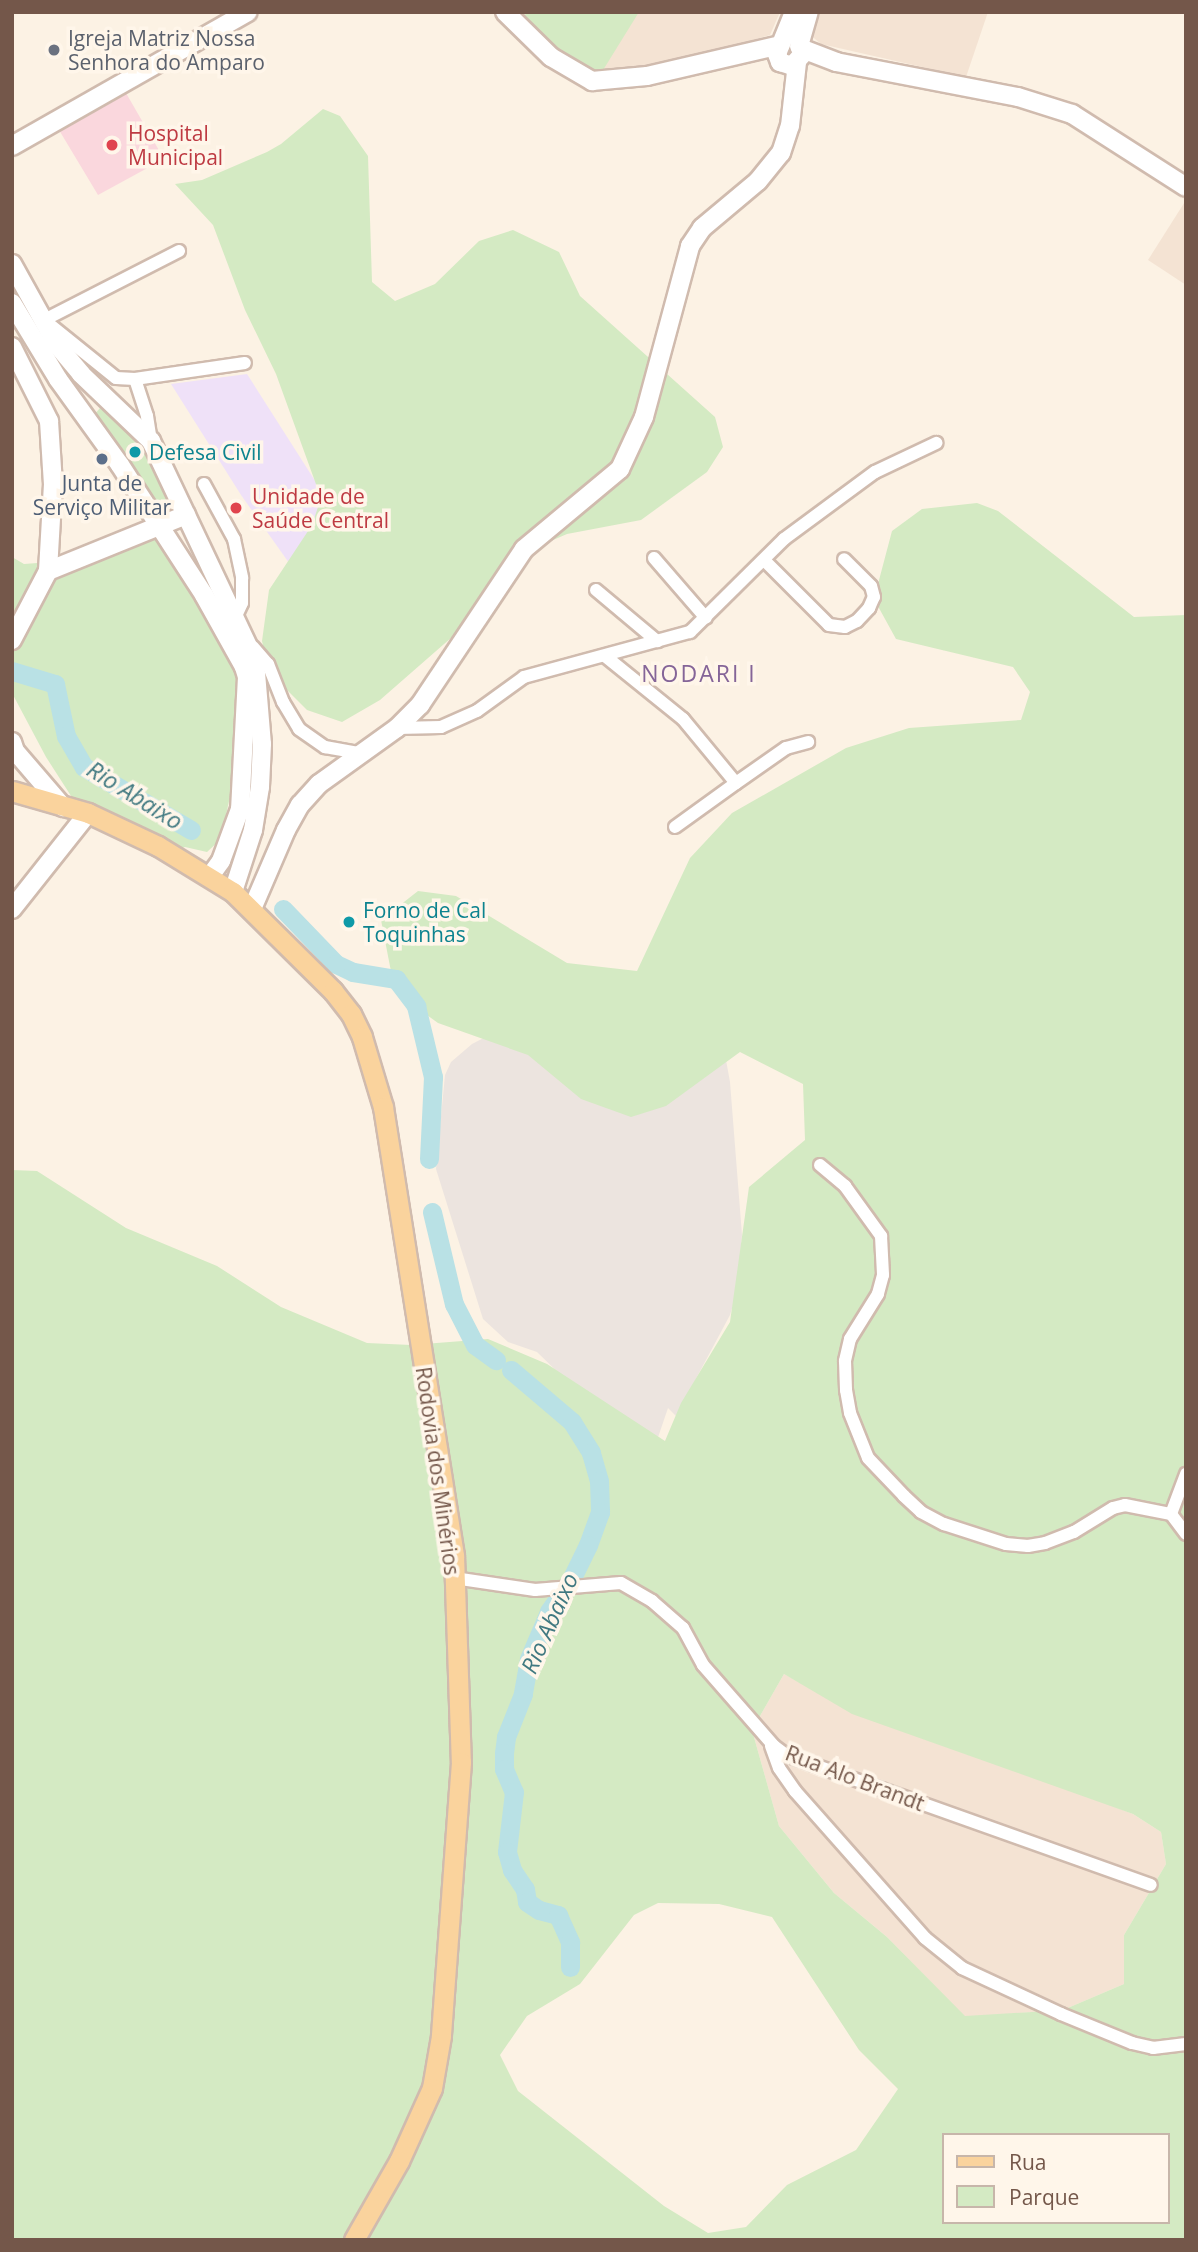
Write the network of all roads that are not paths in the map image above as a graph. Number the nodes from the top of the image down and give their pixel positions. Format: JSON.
{"nodes":[{"id":1,"x":248,"y":12,"type":"edge"},
{"id":2,"x":505,"y":12,"type":"edge"},
{"id":3,"x":793,"y":12,"type":"edge"},
{"id":4,"x":809,"y":12,"type":"edge"},
{"id":5,"x":523,"y":19,"type":"edge"},
{"id":6,"x":790,"y":54,"type":"junction"},
{"id":7,"x":12,"y":146,"type":"edge"},
{"id":8,"x":1184,"y":182,"type":"edge"},
{"id":9,"x":179,"y":251,"type":"dead end"},
{"id":10,"x":12,"y":264,"type":"edge"},
{"id":11,"x":12,"y":303,"type":"edge"},
{"id":12,"x":44,"y":320,"type":"junction"},
{"id":13,"x":12,"y":347,"type":"edge"},
{"id":14,"x":245,"y":363,"type":"dead end"},
{"id":15,"x":135,"y":379,"type":"junction"},
{"id":16,"x":96,"y":387,"type":"junction"},
{"id":17,"x":77,"y":406,"type":"junction"},
{"id":18,"x":151,"y":441,"type":"junction"},
{"id":19,"x":936,"y":443,"type":"dead end"},
{"id":20,"x":204,"y":484,"type":"dead end"},
{"id":21,"x":186,"y":515,"type":"junction"},
{"id":22,"x":160,"y":527,"type":"junction"},
{"id":23,"x":654,"y":558,"type":"dead end"},
{"id":24,"x":844,"y":559,"type":"dead end"},
{"id":25,"x":764,"y":560,"type":"junction"},
{"id":26,"x":48,"y":571,"type":"junction"},
{"id":27,"x":596,"y":590,"type":"dead end"},
{"id":28,"x":235,"y":618,"type":"junction"},
{"id":29,"x":706,"y":618,"type":"junction"},
{"id":30,"x":12,"y":640,"type":"edge"},
{"id":31,"x":657,"y":641,"type":"junction"},
{"id":32,"x":248,"y":642,"type":"junction"},
{"id":33,"x":605,"y":656,"type":"junction"},
{"id":34,"x":397,"y":728,"type":"junction"},
{"id":35,"x":12,"y":742,"type":"edge"},
{"id":36,"x":808,"y":742,"type":"dead end"},
{"id":37,"x":359,"y":753,"type":"junction"},
{"id":38,"x":736,"y":783,"type":"junction"},
{"id":39,"x":12,"y":791,"type":"edge"},
{"id":40,"x":63,"y":807,"type":"junction"},
{"id":41,"x":88,"y":813,"type":"junction"},
{"id":42,"x":675,"y":827,"type":"dead end"},
{"id":43,"x":210,"y":876,"type":"junction"},
{"id":44,"x":233,"y":892,"type":"junction"},
{"id":45,"x":12,"y":909,"type":"edge"},
{"id":46,"x":252,"y":909,"type":"junction"},
{"id":47,"x":820,"y":1165,"type":"dead end"},
{"id":48,"x":1186,"y":1474,"type":"edge"},
{"id":49,"x":1171,"y":1514,"type":"junction"},
{"id":50,"x":1186,"y":1534,"type":"edge"},
{"id":51,"x":454,"y":1578,"type":"junction"},
{"id":52,"x":768,"y":1739,"type":"junction"},
{"id":53,"x":1151,"y":1885,"type":"dead end"},
{"id":54,"x":1186,"y":2044,"type":"edge"},
{"id":55,"x":354,"y":2240,"type":"edge"}],
"edges":[{"from":1,"to":7,"type":"street"},
{"from":2,"to":5,"type":"street"},
{"from":3,"to":6,"type":"street"},
{"from":4,"to":6,"type":"street"},
{"from":5,"to":6,"type":"street"},
{"from":6,"to":8,"type":"street"},
{"from":6,"to":34,"type":"street"},
{"from":9,"to":12,"type":"street"},
{"from":10,"to":12,"type":"street"},
{"from":11,"to":17,"type":"street"},
{"from":12,"to":15,"type":"street"},
{"from":12,"to":16,"type":"street"},
{"from":13,"to":26,"type":"street"},
{"from":14,"to":15,"type":"street"},
{"from":15,"to":18,"type":"street"},
{"from":16,"to":17,"type":"street"},
{"from":16,"to":18,"type":"street"},
{"from":17,"to":22,"type":"street"},
{"from":18,"to":21,"type":"street"},
{"from":19,"to":25,"type":"street"},
{"from":20,"to":28,"type":"street"},
{"from":21,"to":22,"type":"street"},
{"from":21,"to":28,"type":"street"},
{"from":22,"to":26,"type":"street"},
{"from":22,"to":43,"type":"street"},
{"from":23,"to":29,"type":"street"},
{"from":24,"to":25,"type":"street"},
{"from":25,"to":29,"type":"street"},
{"from":26,"to":30,"type":"street"},
{"from":27,"to":31,"type":"street"},
{"from":28,"to":32,"type":"street"},
{"from":29,"to":31,"type":"street"},
{"from":31,"to":33,"type":"street"},
{"from":32,"to":37,"type":"street"},
{"from":32,"to":44,"type":"street"},
{"from":33,"to":34,"type":"street"},
{"from":33,"to":38,"type":"street"},
{"from":34,"to":37,"type":"street"},
{"from":35,"to":40,"type":"street"},
{"from":36,"to":38,"type":"street"},
{"from":37,"to":46,"type":"street"},
{"from":38,"to":42,"type":"street"},
{"from":39,"to":40,"type":"main road","name":"Rodovia dos Minérios"},
{"from":40,"to":41,"type":"main road","name":"Rodovia dos Minérios"},
{"from":41,"to":43,"type":"main road","name":"Rodovia dos Minérios"},
{"from":41,"to":45,"type":"street"},
{"from":43,"to":44,"type":"main road","name":"Rodovia dos Minérios"},
{"from":44,"to":46,"type":"main road","name":"Rodovia dos Minérios"},
{"from":46,"to":51,"type":"main road","name":"Rodovia dos Minérios"},
{"from":47,"to":49,"type":"street"},
{"from":48,"to":49,"type":"street"},
{"from":49,"to":50,"type":"street"},
{"from":51,"to":52,"type":"street","name":"Rua Alo Brandt"},
{"from":51,"to":55,"type":"main road","name":"Rodovia dos Minérios"},
{"from":52,"to":53,"type":"street","name":"Rua Alo Brandt"},
{"from":52,"to":54,"type":"street"}]}
